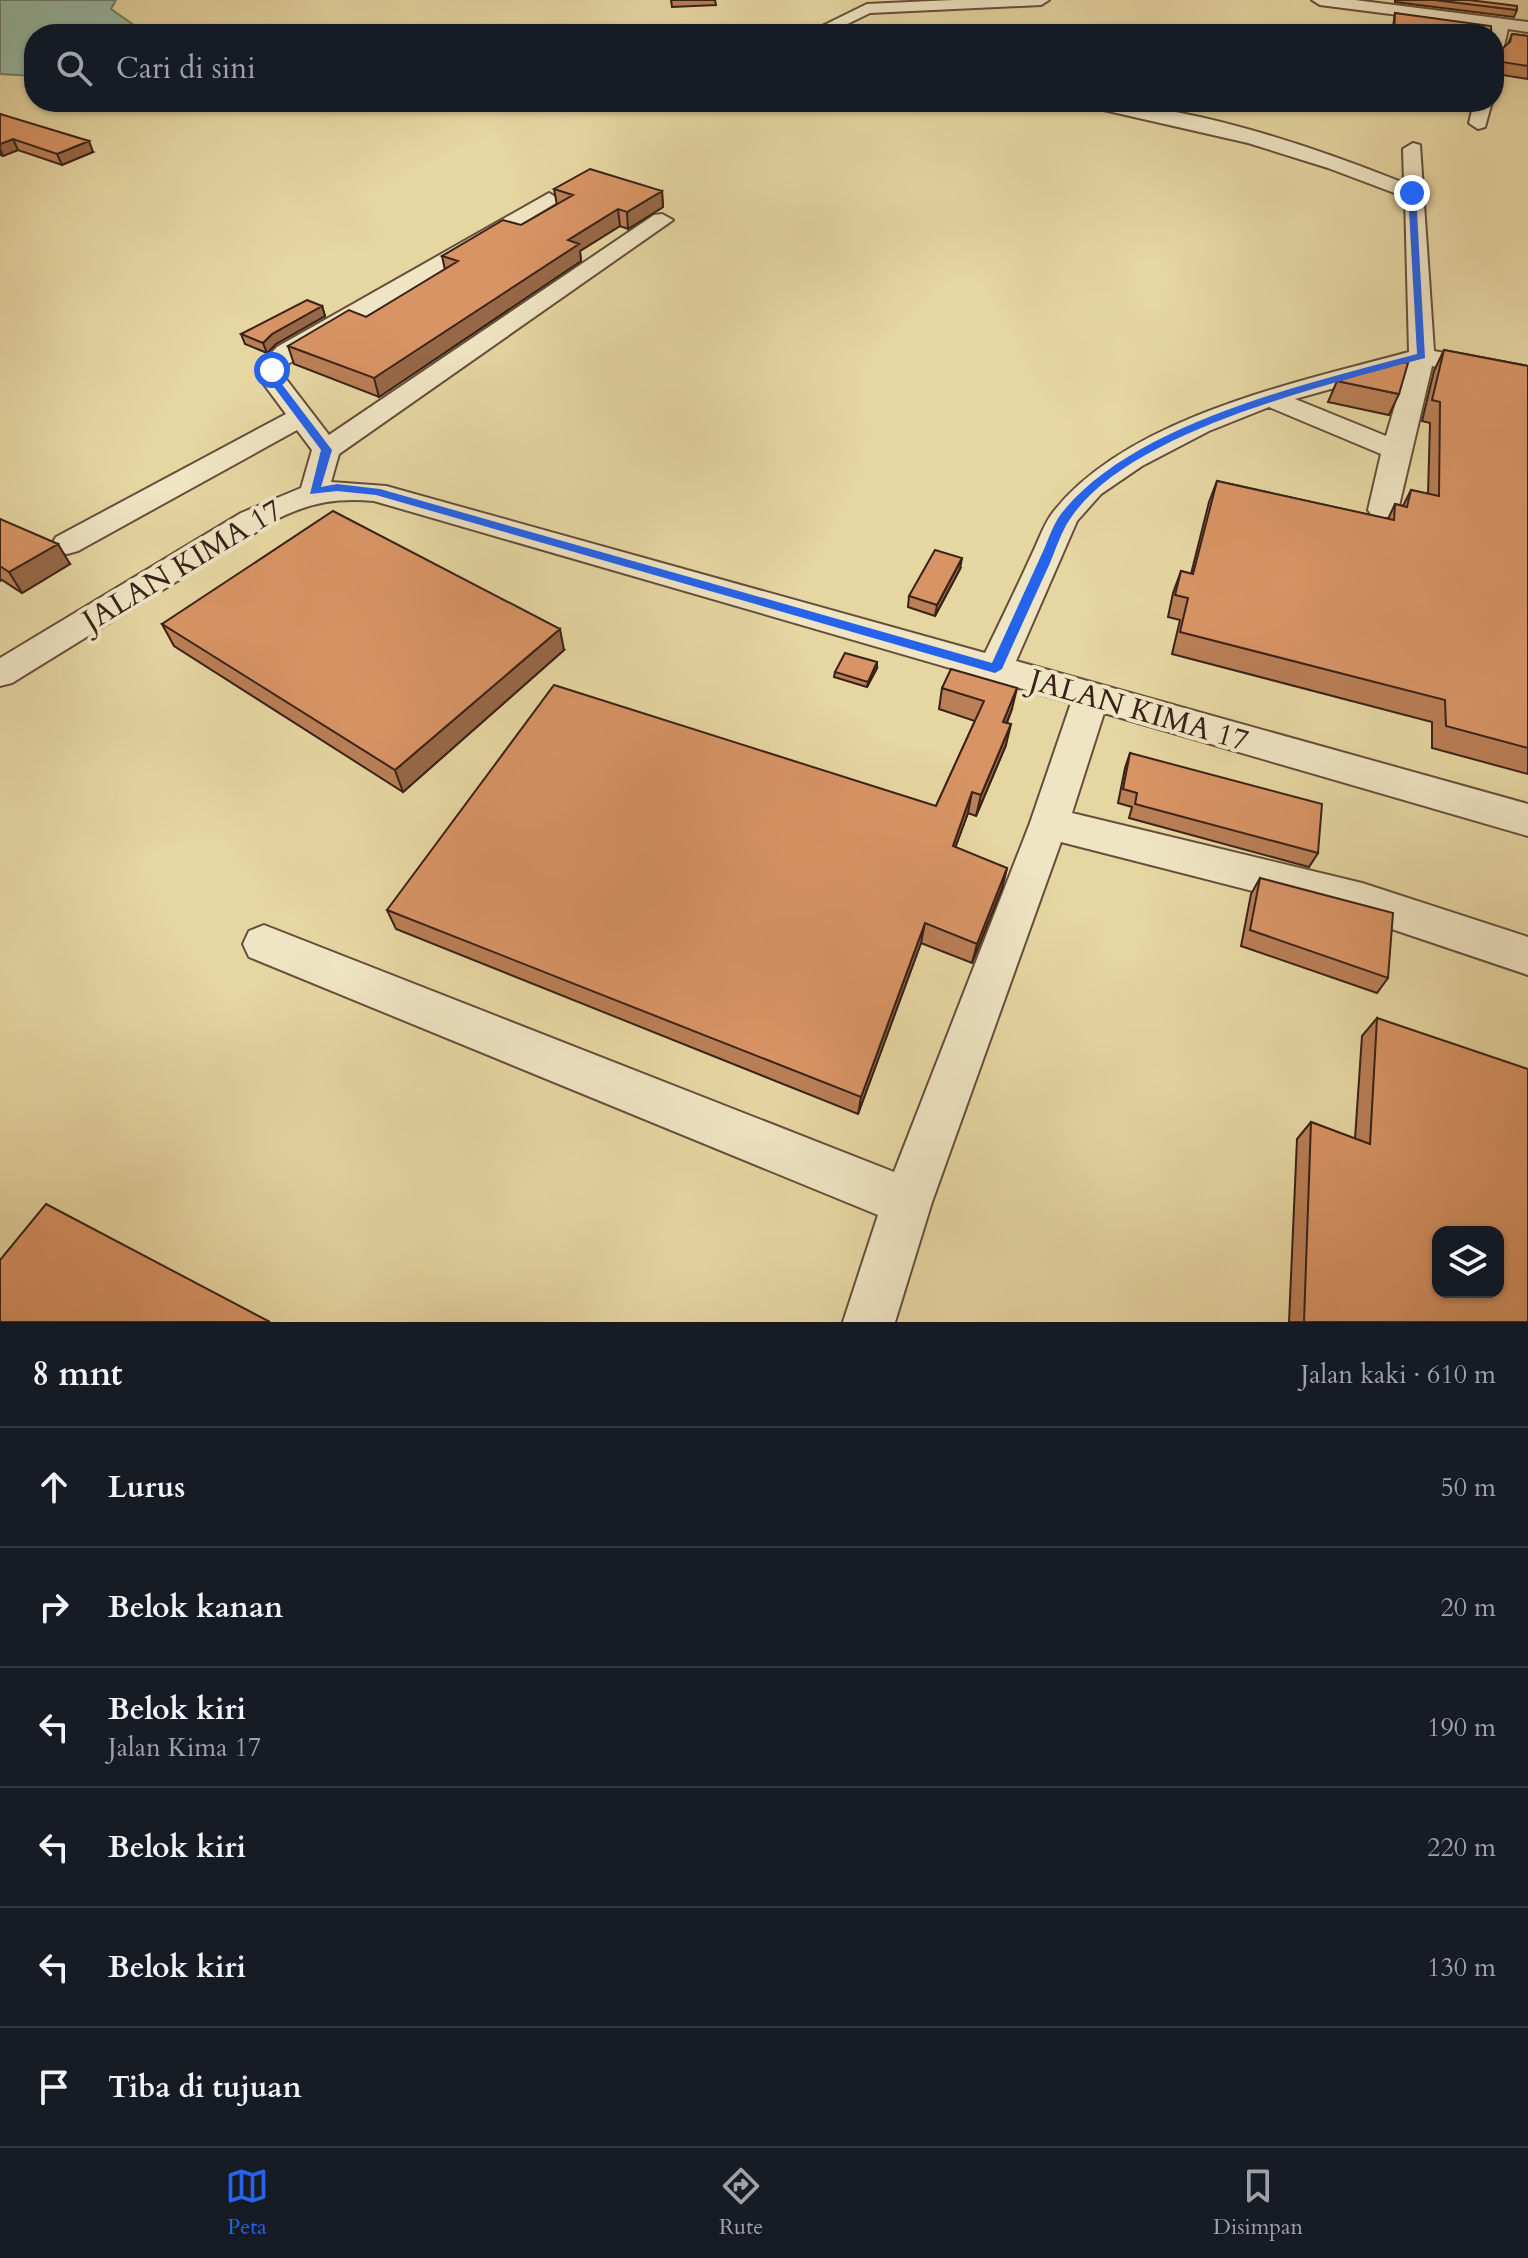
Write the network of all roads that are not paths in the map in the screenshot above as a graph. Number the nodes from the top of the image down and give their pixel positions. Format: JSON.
{"nodes":[{"id":1,"x":1041,"y":0,"type":"edge"},
{"id":2,"x":1320,"y":0,"type":"edge"},
{"id":3,"x":835,"y":24,"type":"edge"},
{"id":4,"x":1501,"y":24,"type":"edge"},
{"id":5,"x":1504,"y":24,"type":"edge"},
{"id":6,"x":1528,"y":27,"type":"edge"},
{"id":7,"x":1137,"y":112,"type":"edge"},
{"id":8,"x":1481,"y":112,"type":"edge"},
{"id":9,"x":1478,"y":123,"type":"dead end"},
{"id":10,"x":1413,"y":149,"type":"dead end"},
{"id":11,"x":1412,"y":193,"type":"junction"},
{"id":12,"x":549,"y":199,"type":"dead end"},
{"id":13,"x":662,"y":220,"type":"dead end"},
{"id":14,"x":1422,"y":356,"type":"junction"},
{"id":15,"x":1528,"y":376,"type":"edge"},
{"id":16,"x":1269,"y":398,"type":"junction"},
{"id":17,"x":301,"y":417,"type":"junction"},
{"id":18,"x":326,"y":450,"type":"junction"},
{"id":19,"x":1396,"y":450,"type":"junction"},
{"id":20,"x":314,"y":492,"type":"junction"},
{"id":21,"x":1383,"y":510,"type":"dead end"},
{"id":22,"x":67,"y":544,"type":"dead end"},
{"id":23,"x":995,"y":669,"type":"junction"},
{"id":24,"x":0,"y":674,"type":"edge"},
{"id":25,"x":1091,"y":697,"type":"junction"},
{"id":26,"x":1528,"y":820,"type":"edge"},
{"id":27,"x":1049,"y":823,"type":"junction"},
{"id":28,"x":264,"y":944,"type":"dead end"},
{"id":29,"x":1528,"y":956,"type":"edge"},
{"id":30,"x":907,"y":1202,"type":"junction"},
{"id":31,"x":869,"y":1322,"type":"edge"}],
"edges":[{"from":1,"to":3,"type":"street"},
{"from":2,"to":4,"type":"street"},
{"from":5,"to":6,"type":"street"},
{"from":7,"to":11,"type":"street"},
{"from":8,"to":9,"type":"street"},
{"from":10,"to":11,"type":"street"},
{"from":11,"to":14,"type":"street"},
{"from":12,"to":17,"type":"street"},
{"from":13,"to":18,"type":"street"},
{"from":14,"to":15,"type":"street"},
{"from":14,"to":16,"type":"street"},
{"from":14,"to":19,"type":"street"},
{"from":16,"to":19,"type":"street"},
{"from":16,"to":23,"type":"street"},
{"from":17,"to":18,"type":"street"},
{"from":17,"to":22,"type":"street"},
{"from":18,"to":20,"type":"street"},
{"from":19,"to":21,"type":"street"},
{"from":20,"to":23,"type":"street","name":"JALAN KIMA 17"},
{"from":20,"to":24,"type":"street","name":"JALAN KIMA 17"},
{"from":23,"to":25,"type":"street","name":"JALAN KIMA 17"},
{"from":25,"to":26,"type":"street","name":"JALAN KIMA 17"},
{"from":25,"to":27,"type":"street"},
{"from":27,"to":29,"type":"street"},
{"from":27,"to":30,"type":"street"},
{"from":28,"to":30,"type":"street"},
{"from":30,"to":31,"type":"street"}]}
